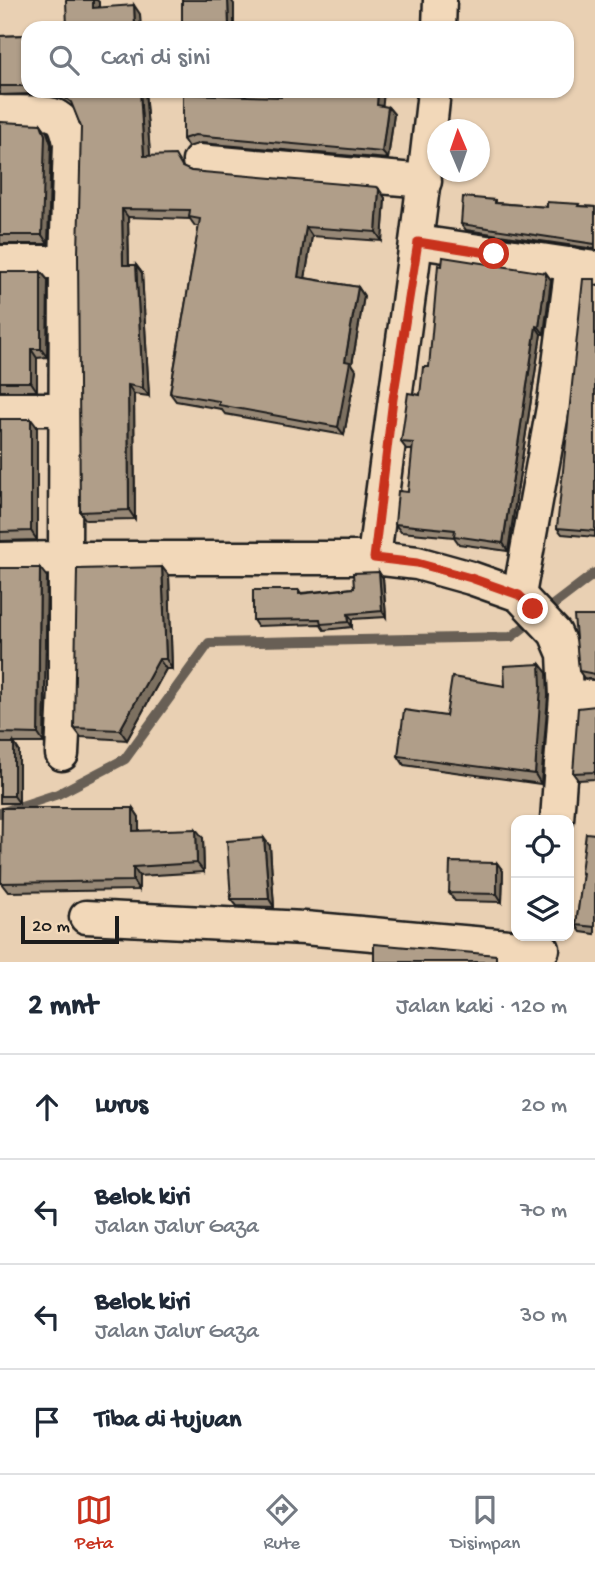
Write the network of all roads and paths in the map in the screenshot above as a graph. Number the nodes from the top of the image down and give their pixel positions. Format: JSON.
{"nodes":[{"id":1,"x":440,"y":0,"type":"edge"},
{"id":2,"x":439,"y":21,"type":"edge"},
{"id":3,"x":433,"y":98,"type":"edge"},
{"id":4,"x":0,"y":112,"type":"edge"},
{"id":5,"x":199,"y":161,"type":"dead end"},
{"id":6,"x":425,"y":181,"type":"junction"},
{"id":7,"x":418,"y":242,"type":"junction"},
{"id":8,"x":0,"y":262,"type":"edge"},
{"id":9,"x":66,"y":262,"type":"junction"},
{"id":10,"x":583,"y":266,"type":"edge"},
{"id":11,"x":66,"y":409,"type":"junction"},
{"id":12,"x":0,"y":410,"type":"edge"},
{"id":13,"x":65,"y":558,"type":"junction"},
{"id":14,"x":374,"y":558,"type":"junction"},
{"id":15,"x":0,"y":559,"type":"edge"},
{"id":16,"x":526,"y":602,"type":"junction"},
{"id":17,"x":581,"y":697,"type":"edge"},
{"id":18,"x":62,"y":754,"type":"dead end"},
{"id":19,"x":558,"y":815,"type":"edge"},
{"id":20,"x":86,"y":917,"type":"dead end"},
{"id":21,"x":543,"y":949,"type":"edge"}],
"edges":[{"from":1,"to":2,"type":"street"},
{"from":3,"to":6,"type":"street"},
{"from":4,"to":9,"type":"street"},
{"from":5,"to":6,"type":"street"},
{"from":6,"to":7,"type":"street"},
{"from":7,"to":10,"type":"street"},
{"from":7,"to":14,"type":"street"},
{"from":8,"to":9,"type":"street"},
{"from":9,"to":11,"type":"street"},
{"from":10,"to":16,"type":"street"},
{"from":11,"to":12,"type":"street"},
{"from":11,"to":13,"type":"street"},
{"from":13,"to":14,"type":"street"},
{"from":13,"to":15,"type":"street"},
{"from":13,"to":18,"type":"street"},
{"from":14,"to":16,"type":"street"},
{"from":16,"to":17,"type":"street"},
{"from":17,"to":19,"type":"street"},
{"from":20,"to":21,"type":"street"}]}
